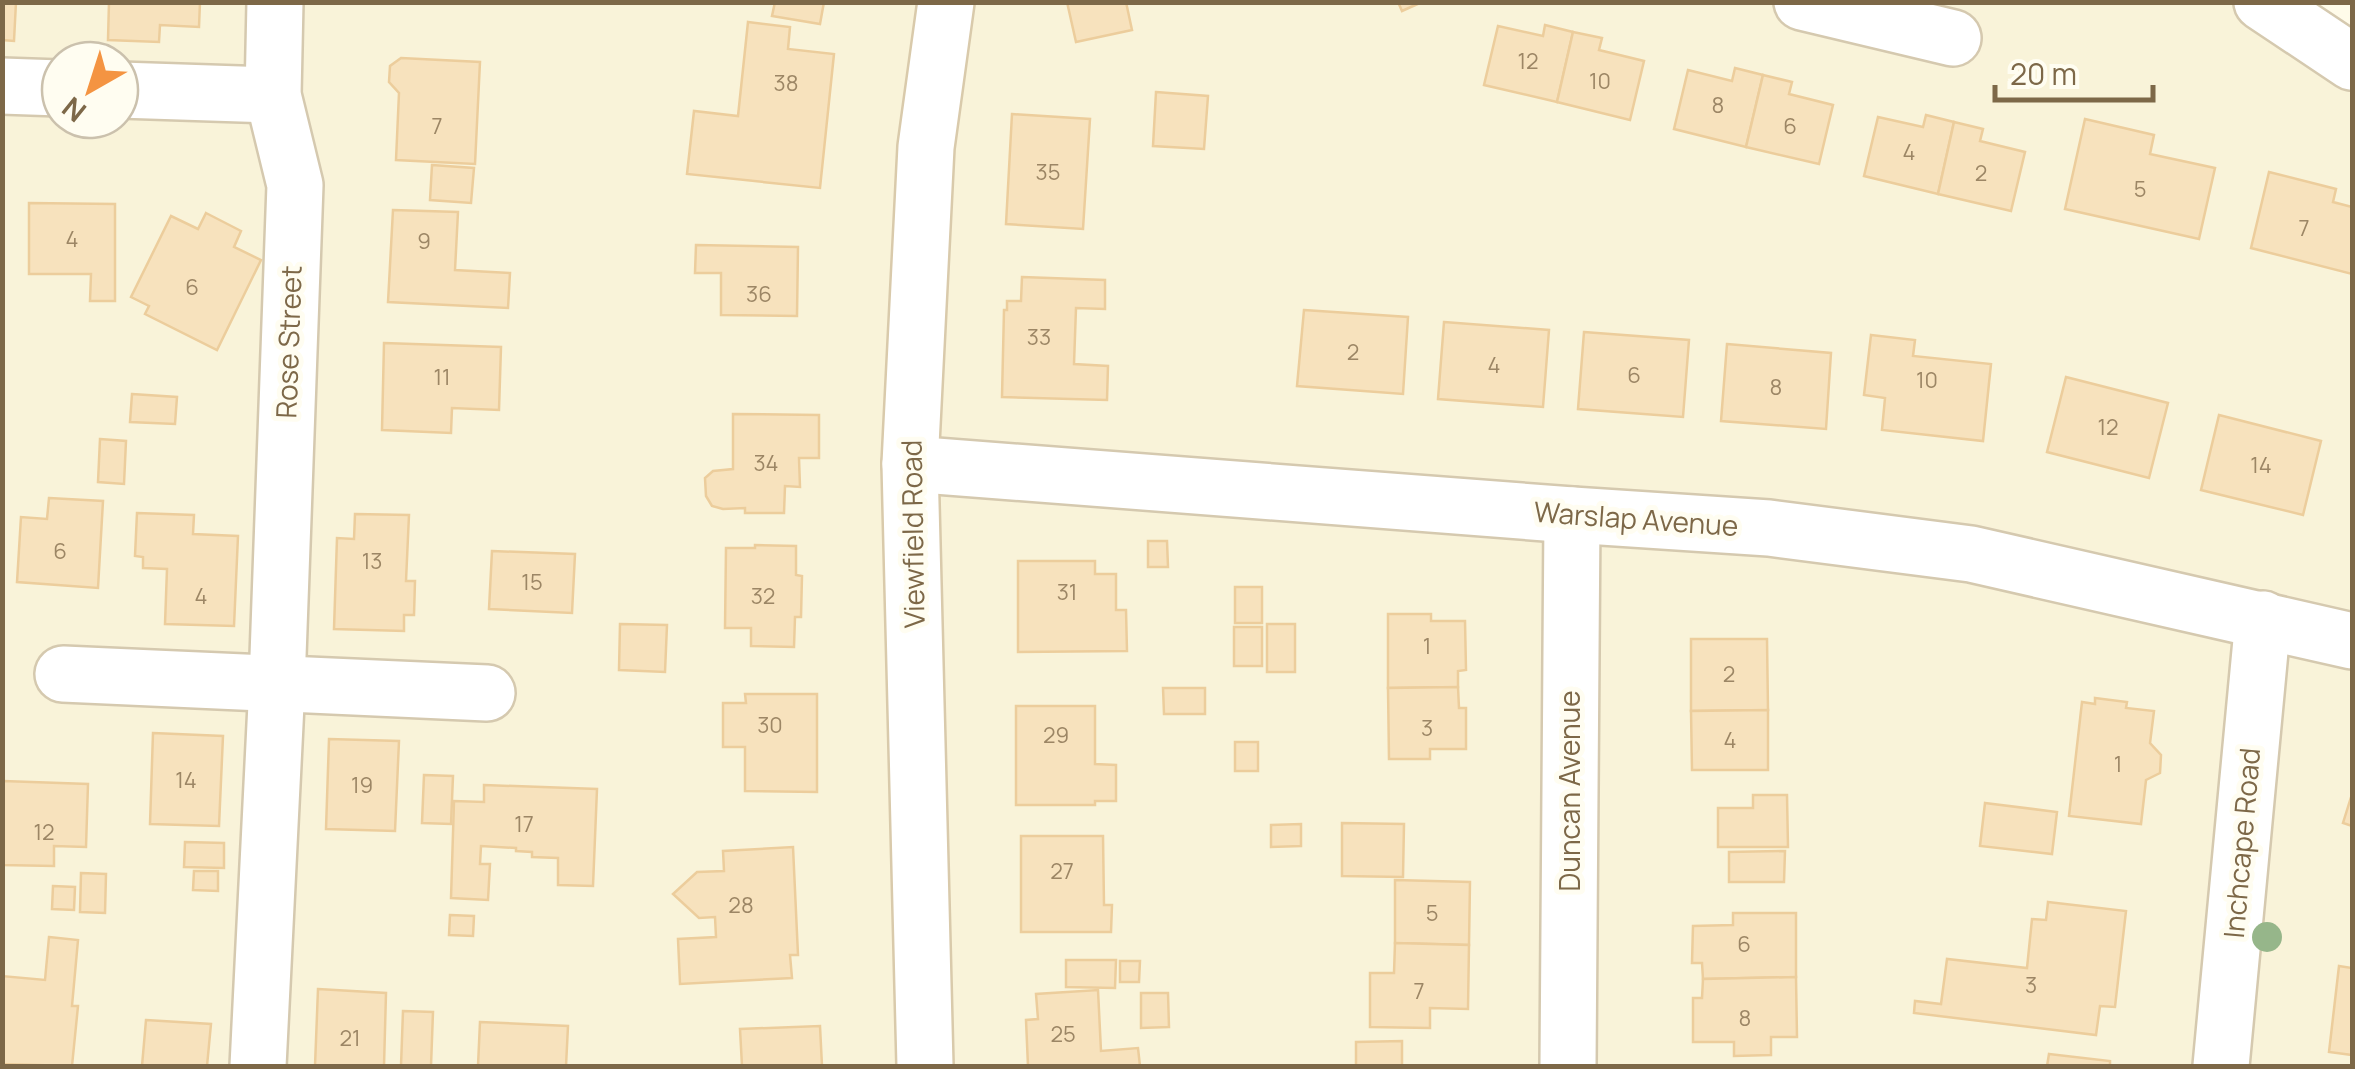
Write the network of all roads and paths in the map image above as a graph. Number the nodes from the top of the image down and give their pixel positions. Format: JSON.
{"nodes":[{"id":1,"x":276,"y":2,"type":"edge"},
{"id":2,"x":946,"y":2,"type":"edge"},
{"id":3,"x":1802,"y":2,"type":"edge"},
{"id":4,"x":2262,"y":2,"type":"edge"},
{"id":5,"x":1953,"y":38,"type":"dead end"},
{"id":6,"x":2352,"y":62,"type":"edge"},
{"id":7,"x":2,"y":86,"type":"edge"},
{"id":8,"x":40,"y":87,"type":"edge"},
{"id":9,"x":140,"y":91,"type":"edge"},
{"id":10,"x":273,"y":95,"type":"junction"},
{"id":11,"x":910,"y":464,"type":"junction"},
{"id":12,"x":1572,"y":516,"type":"junction"},
{"id":13,"x":2262,"y":619,"type":"junction"},
{"id":14,"x":2352,"y":641,"type":"edge"},
{"id":15,"x":63,"y":674,"type":"dead end"},
{"id":16,"x":277,"y":684,"type":"junction"},
{"id":17,"x":487,"y":693,"type":"dead end"},
{"id":18,"x":258,"y":1066,"type":"edge"},
{"id":19,"x":924,"y":1066,"type":"edge"},
{"id":20,"x":1568,"y":1066,"type":"edge"},
{"id":21,"x":2221,"y":1066,"type":"edge"}],
"edges":[{"from":1,"to":10,"type":"street","name":"Rose Street"},
{"from":2,"to":11,"type":"street","name":"Viewfield Road"},
{"from":3,"to":5,"type":"street"},
{"from":4,"to":6,"type":"street"},
{"from":7,"to":8,"type":"street"},
{"from":9,"to":10,"type":"street"},
{"from":10,"to":16,"type":"street","name":"Rose Street"},
{"from":11,"to":12,"type":"street","name":"Warslap Avenue"},
{"from":11,"to":19,"type":"street","name":"Viewfield Road"},
{"from":12,"to":13,"type":"street","name":"Warslap Avenue"},
{"from":12,"to":20,"type":"street","name":"Duncan Avenue"},
{"from":13,"to":14,"type":"street","name":"Warslap Avenue"},
{"from":13,"to":21,"type":"street","name":"Inchcape Road"},
{"from":15,"to":16,"type":"street"},
{"from":16,"to":17,"type":"street"},
{"from":16,"to":18,"type":"street","name":"Rose Street"}]}
